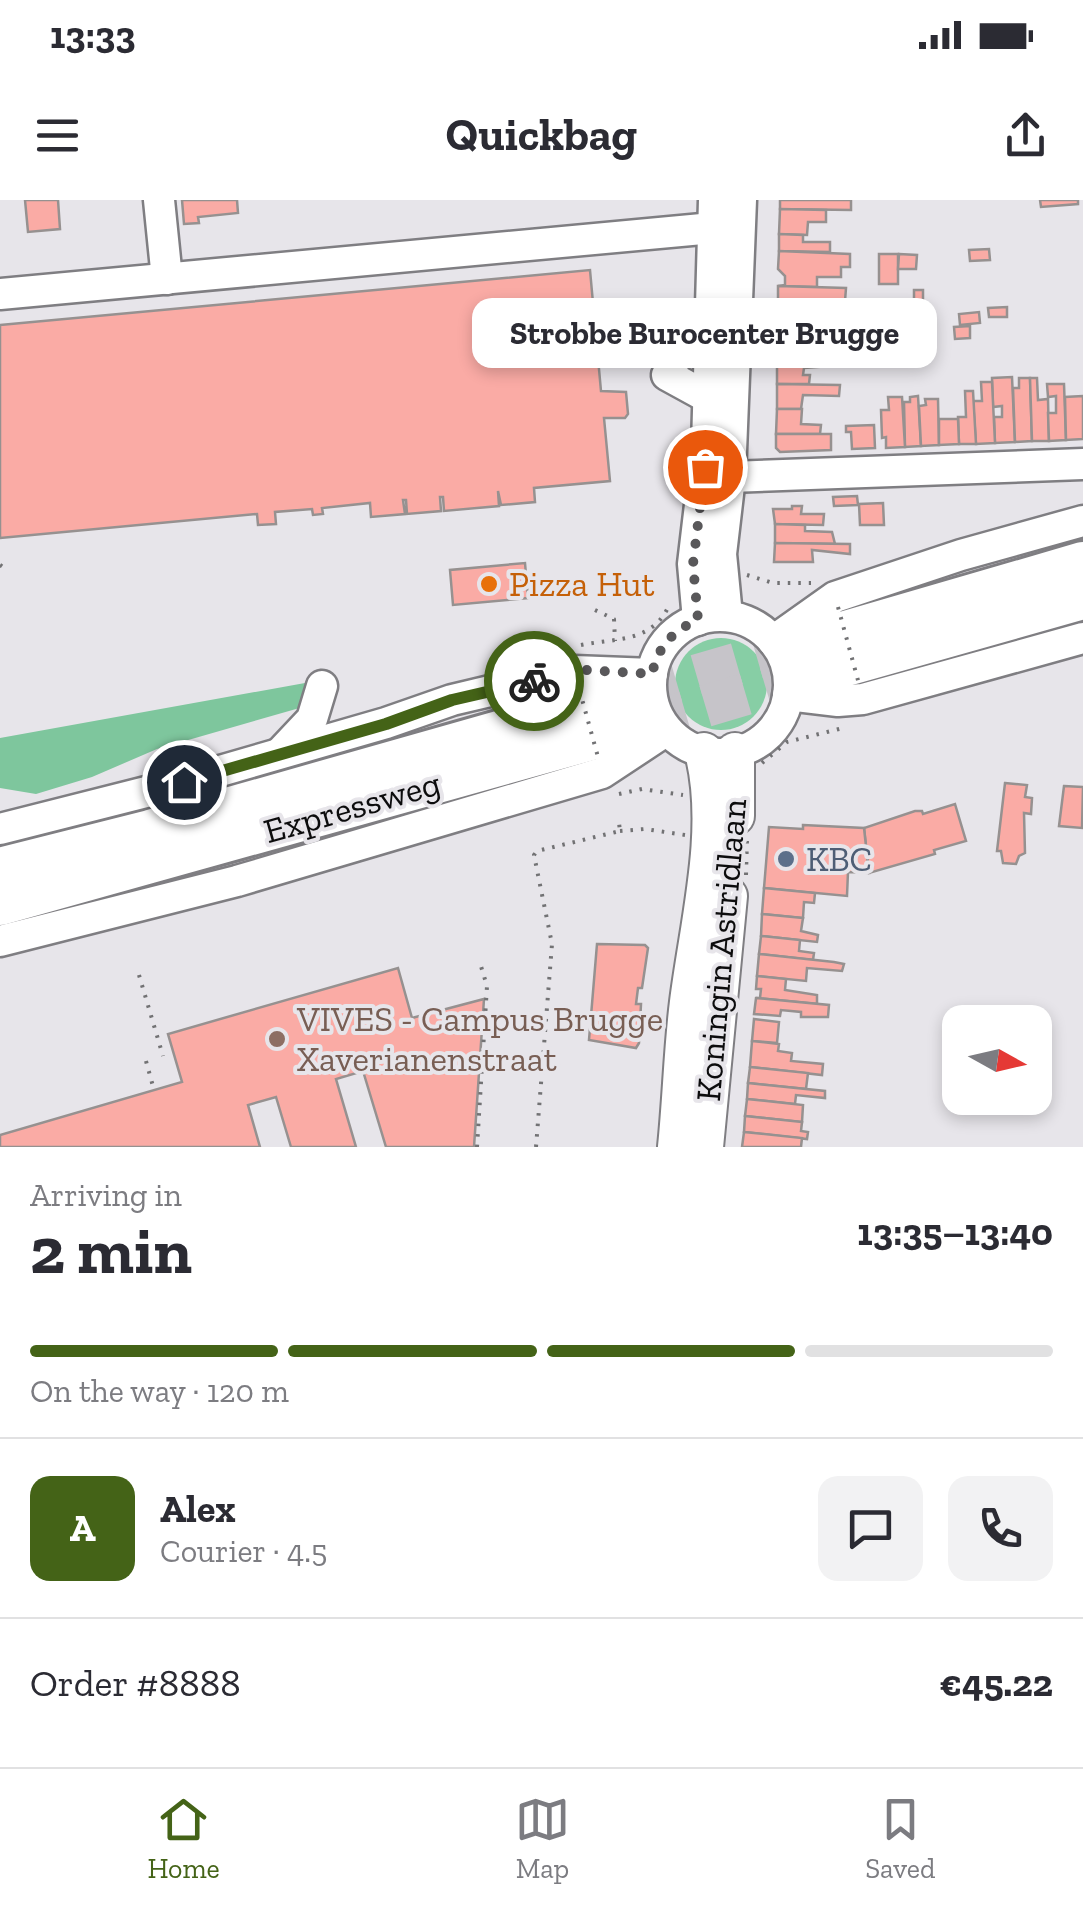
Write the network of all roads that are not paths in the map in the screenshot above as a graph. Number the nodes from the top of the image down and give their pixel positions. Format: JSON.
{"nodes":[{"id":1,"x":159,"y":200,"type":"edge"},
{"id":2,"x":741,"y":200,"type":"edge"},
{"id":3,"x":713,"y":214,"type":"edge"},
{"id":4,"x":167,"y":279,"type":"junction"},
{"id":5,"x":0,"y":294,"type":"edge"},
{"id":6,"x":723,"y":342,"type":"junction"},
{"id":7,"x":709,"y":398,"type":"junction"},
{"id":8,"x":1083,"y":464,"type":"edge"},
{"id":9,"x":730,"y":477,"type":"junction"},
{"id":10,"x":1083,"y":521,"type":"edge"},
{"id":11,"x":1083,"y":563,"type":"edge"},
{"id":12,"x":1083,"y":598,"type":"edge"},
{"id":13,"x":712,"y":618,"type":"junction"},
{"id":14,"x":1083,"y":638,"type":"edge"},
{"id":15,"x":791,"y":664,"type":"junction"},
{"id":16,"x":650,"y":705,"type":"junction"},
{"id":17,"x":386,"y":724,"type":"junction"},
{"id":18,"x":719,"y":752,"type":"junction"},
{"id":19,"x":280,"y":754,"type":"junction"},
{"id":20,"x":0,"y":829,"type":"edge"},
{"id":21,"x":0,"y":869,"type":"edge"},
{"id":22,"x":6,"y":927,"type":"edge"},
{"id":23,"x":678,"y":1147,"type":"edge"},
{"id":24,"x":704,"y":1147,"type":"edge"}],
"edges":[{"from":1,"to":4,"type":"street"},
{"from":2,"to":6,"type":"street"},
{"from":3,"to":4,"type":"street"},
{"from":3,"to":6,"type":"street"},
{"from":4,"to":5,"type":"street"},
{"from":6,"to":7,"type":"street"},
{"from":6,"to":7,"type":"street"},
{"from":6,"to":9,"type":"street"},
{"from":7,"to":13,"type":"street"},
{"from":8,"to":9,"type":"street"},
{"from":9,"to":13,"type":"street"},
{"from":10,"to":15,"type":"street"},
{"from":11,"to":15,"type":"highway"},
{"from":12,"to":15,"type":"highway"},
{"from":13,"to":15,"type":"street"},
{"from":13,"to":16,"type":"street"},
{"from":14,"to":15,"type":"street"},
{"from":15,"to":18,"type":"street"},
{"from":16,"to":17,"type":"street","name":"Expressweg"},
{"from":16,"to":18,"type":"street"},
{"from":16,"to":21,"type":"highway","name":"Expressweg"},
{"from":16,"to":22,"type":"highway","name":"Expressweg"},
{"from":16,"to":22,"type":"street","name":"Expressweg"},
{"from":17,"to":19,"type":"street","name":"Expressweg"},
{"from":17,"to":19,"type":"street"},
{"from":18,"to":23,"type":"main road","name":"Koningin Astridlaan"},
{"from":18,"to":24,"type":"main road","name":"Koningin Astridlaan"},
{"from":19,"to":20,"type":"street","name":"Expressweg"}]}
